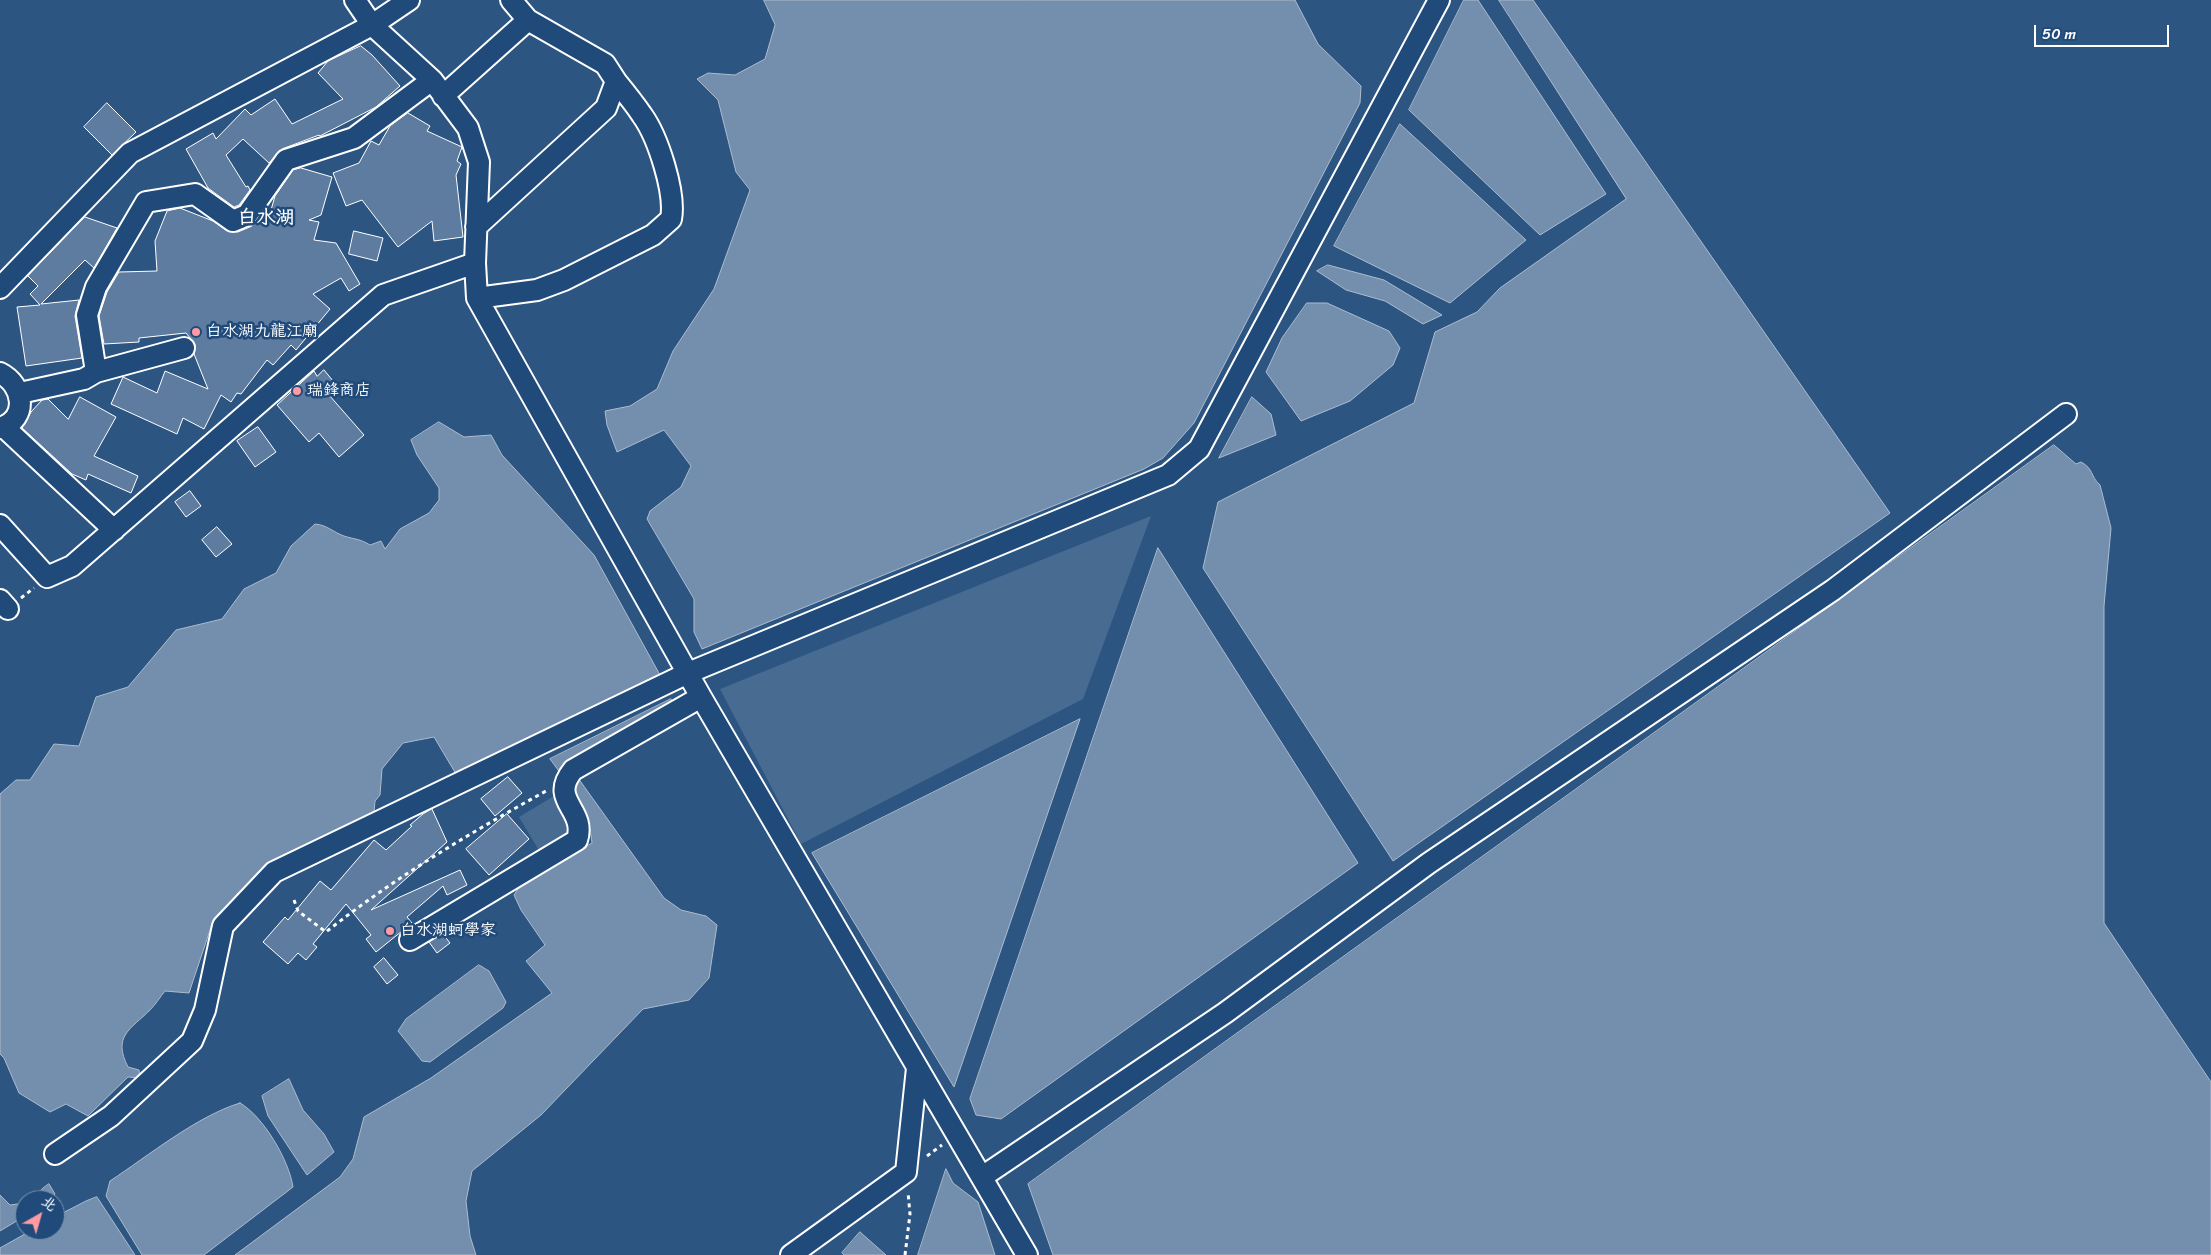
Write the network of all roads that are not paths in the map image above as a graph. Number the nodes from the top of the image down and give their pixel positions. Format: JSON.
{"nodes":[{"id":1,"x":355,"y":0,"type":"edge"},
{"id":2,"x":409,"y":0,"type":"edge"},
{"id":3,"x":511,"y":0,"type":"edge"},
{"id":4,"x":1439,"y":0,"type":"edge"},
{"id":5,"x":528,"y":20,"type":"junction"},
{"id":6,"x":372,"y":25,"type":"junction"},
{"id":7,"x":432,"y":80,"type":"junction"},
{"id":8,"x":616,"y":81,"type":"junction"},
{"id":9,"x":443,"y":96,"type":"junction"},
{"id":10,"x":476,"y":227,"type":"junction"},
{"id":11,"x":475,"y":263,"type":"junction"},
{"id":12,"x":0,"y":288,"type":"edge"},
{"id":13,"x":477,"y":298,"type":"junction"},
{"id":14,"x":184,"y":348,"type":"dead end"},
{"id":15,"x":96,"y":372,"type":"junction"},
{"id":16,"x":0,"y":373,"type":"edge"},
{"id":17,"x":20,"y":394,"type":"junction"},
{"id":18,"x":2066,"y":414,"type":"dead end"},
{"id":19,"x":2,"y":428,"type":"edge"},
{"id":20,"x":0,"y":525,"type":"edge"},
{"id":21,"x":114,"y":530,"type":"junction"},
{"id":22,"x":688,"y":674,"type":"junction"},
{"id":23,"x":701,"y":697,"type":"junction"},
{"id":24,"x":410,"y":940,"type":"dead end"},
{"id":25,"x":918,"y":1068,"type":"junction"},
{"id":26,"x":55,"y":1154,"type":"dead end"},
{"id":27,"x":982,"y":1177,"type":"junction"},
{"id":28,"x":791,"y":1255,"type":"edge"},
{"id":29,"x":1026,"y":1255,"type":"edge"}],
"edges":[{"from":1,"to":6,"type":"street"},
{"from":2,"to":6,"type":"street"},
{"from":3,"to":5,"type":"street"},
{"from":4,"to":22,"type":"street"},
{"from":5,"to":8,"type":"street"},
{"from":5,"to":9,"type":"street"},
{"from":6,"to":7,"type":"street"},
{"from":6,"to":12,"type":"street"},
{"from":7,"to":9,"type":"street"},
{"from":7,"to":15,"type":"street"},
{"from":8,"to":10,"type":"street"},
{"from":8,"to":13,"type":"street"},
{"from":9,"to":10,"type":"street"},
{"from":10,"to":11,"type":"street"},
{"from":11,"to":13,"type":"street"},
{"from":11,"to":21,"type":"street"},
{"from":13,"to":22,"type":"street"},
{"from":14,"to":15,"type":"street"},
{"from":15,"to":17,"type":"street"},
{"from":16,"to":17,"type":"street"},
{"from":17,"to":19,"type":"street"},
{"from":18,"to":27,"type":"street"},
{"from":19,"to":21,"type":"street"},
{"from":20,"to":21,"type":"street"},
{"from":22,"to":23,"type":"street"},
{"from":22,"to":26,"type":"street"},
{"from":23,"to":24,"type":"street"},
{"from":23,"to":25,"type":"street"},
{"from":25,"to":27,"type":"street"},
{"from":25,"to":28,"type":"street"},
{"from":27,"to":29,"type":"street"}]}
